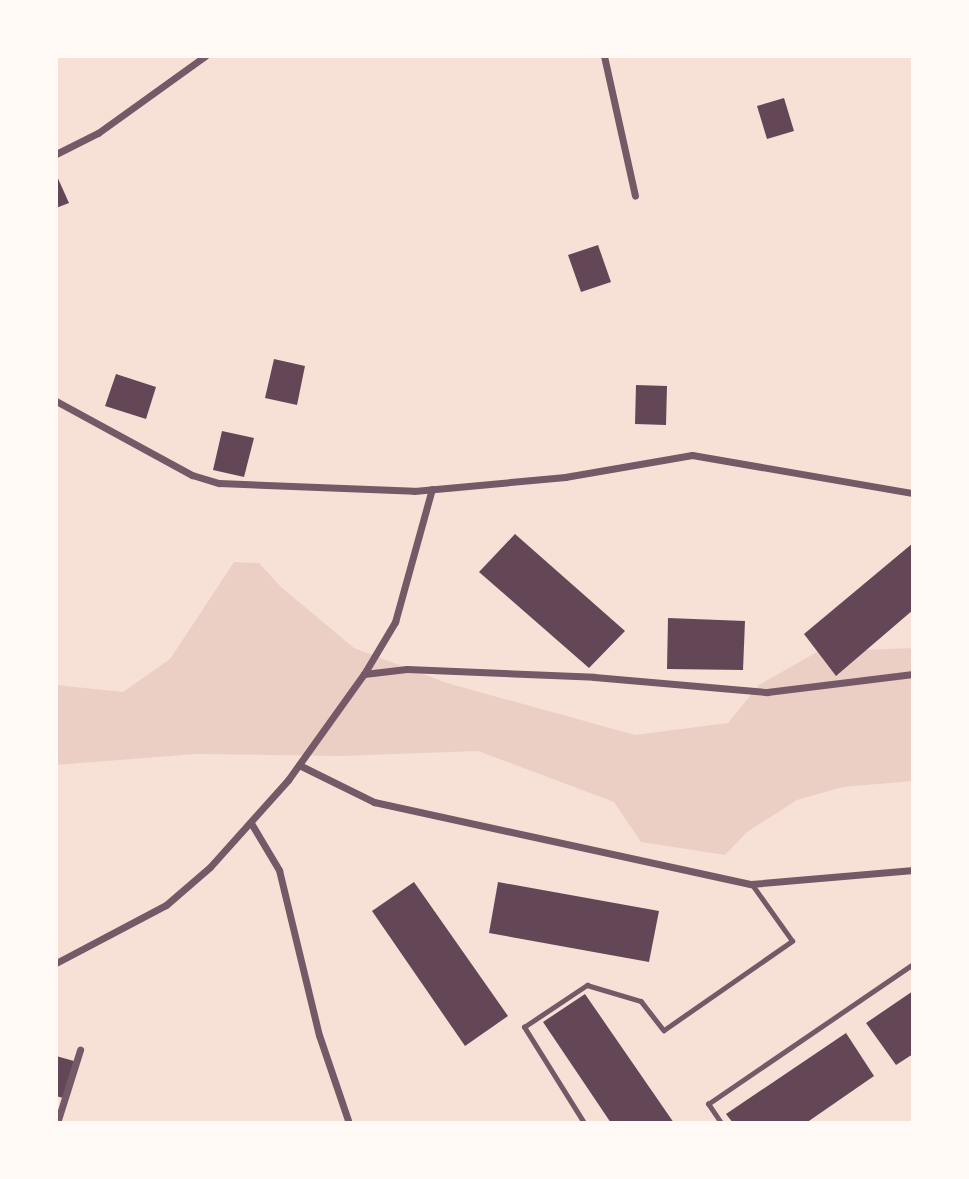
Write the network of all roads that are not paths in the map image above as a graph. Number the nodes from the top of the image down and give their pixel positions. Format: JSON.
{"nodes":[{"id":1,"x":205,"y":56,"type":"edge"},
{"id":2,"x":604,"y":56,"type":"edge"},
{"id":3,"x":56,"y":155,"type":"edge"},
{"id":4,"x":635,"y":195,"type":"dead end"},
{"id":5,"x":56,"y":401,"type":"edge"},
{"id":6,"x":432,"y":489,"type":"junction"},
{"id":7,"x":913,"y":493,"type":"edge"},
{"id":8,"x":365,"y":674,"type":"junction"},
{"id":9,"x":913,"y":674,"type":"edge"},
{"id":10,"x":299,"y":765,"type":"junction"},
{"id":11,"x":251,"y":822,"type":"junction"},
{"id":12,"x":913,"y":870,"type":"edge"},
{"id":13,"x":751,"y":884,"type":"junction"},
{"id":14,"x":56,"y":963,"type":"edge"},
{"id":15,"x":913,"y":964,"type":"edge"},
{"id":16,"x":79,"y":1050,"type":"dead end"},
{"id":17,"x":57,"y":1123,"type":"edge"},
{"id":18,"x":349,"y":1123,"type":"edge"},
{"id":19,"x":584,"y":1123,"type":"edge"},
{"id":20,"x":721,"y":1123,"type":"edge"}],
"edges":[{"from":1,"to":3,"type":"street"},
{"from":2,"to":4,"type":"street"},
{"from":5,"to":6,"type":"street"},
{"from":6,"to":7,"type":"street"},
{"from":6,"to":8,"type":"street"},
{"from":8,"to":9,"type":"street"},
{"from":8,"to":10,"type":"street"},
{"from":10,"to":11,"type":"street"},
{"from":10,"to":13,"type":"street"},
{"from":11,"to":14,"type":"street"},
{"from":11,"to":18,"type":"street"},
{"from":12,"to":13,"type":"street"},
{"from":13,"to":19,"type":"lane"},
{"from":15,"to":20,"type":"lane"},
{"from":16,"to":17,"type":"street"}]}
